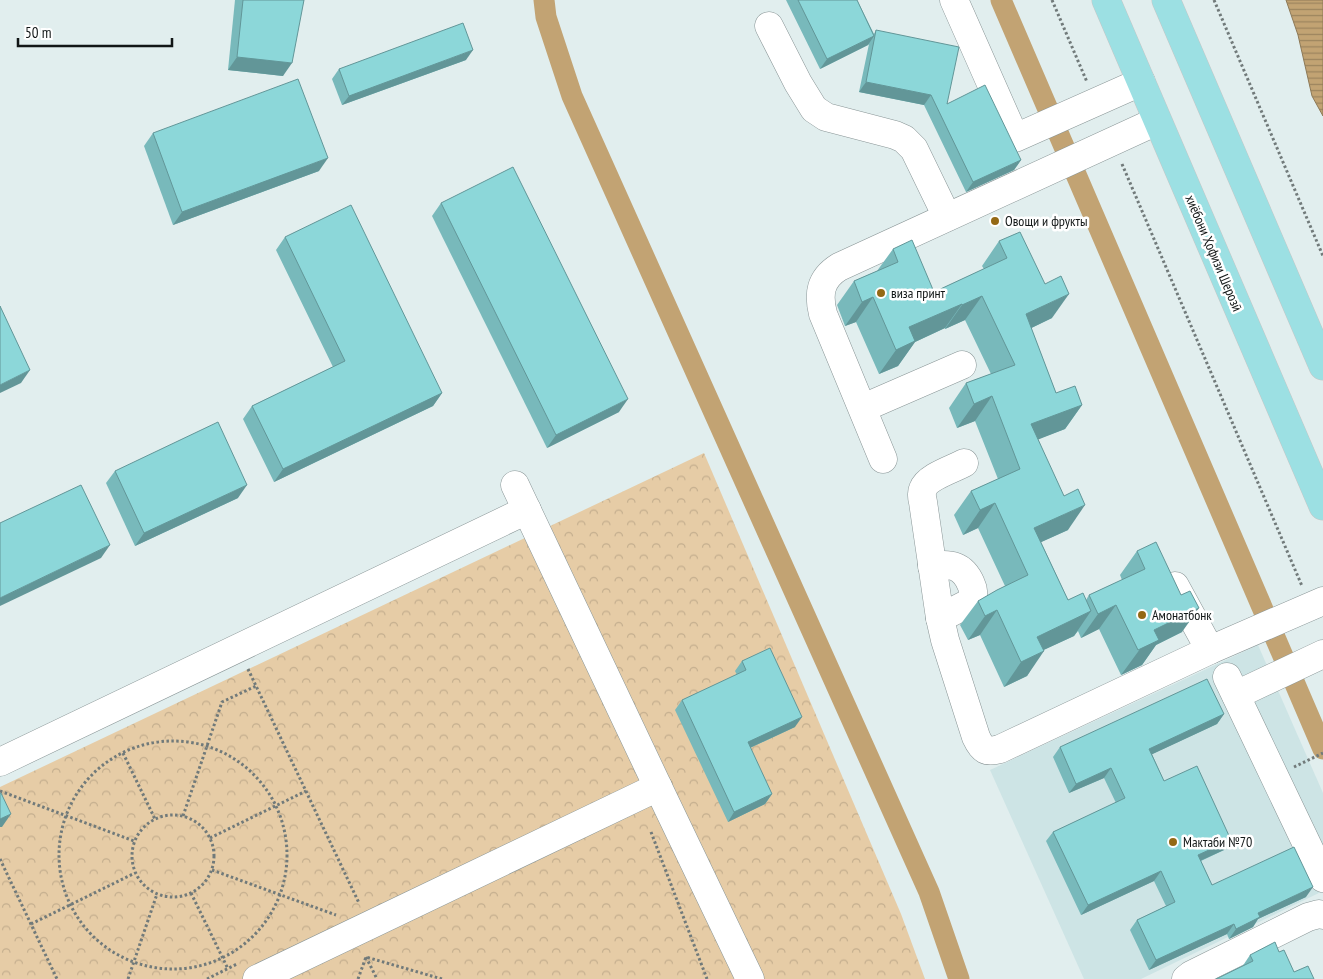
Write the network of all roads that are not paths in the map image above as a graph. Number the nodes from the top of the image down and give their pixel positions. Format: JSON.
{"nodes":[{"id":1,"x":954,"y":0,"type":"edge"},
{"id":2,"x":1106,"y":0,"type":"edge"},
{"id":3,"x":1166,"y":0,"type":"edge"},
{"id":4,"x":769,"y":26,"type":"dead end"},
{"id":5,"x":1141,"y":82,"type":"junction"},
{"id":6,"x":1157,"y":121,"type":"junction"},
{"id":7,"x":947,"y":217,"type":"junction"},
{"id":8,"x":962,"y":365,"type":"dead end"},
{"id":9,"x":1323,"y":366,"type":"edge"},
{"id":10,"x":862,"y":408,"type":"junction"},
{"id":11,"x":883,"y":459,"type":"dead end"},
{"id":12,"x":964,"y":463,"type":"dead end"},
{"id":13,"x":515,"y":485,"type":"dead end"},
{"id":14,"x":1323,"y":506,"type":"edge"},
{"id":15,"x":527,"y":510,"type":"junction"},
{"id":16,"x":1162,"y":563,"type":"edge"},
{"id":17,"x":932,"y":566,"type":"junction"},
{"id":18,"x":1317,"y":604,"type":"edge"},
{"id":19,"x":940,"y":618,"type":"junction"},
{"id":20,"x":1210,"y":650,"type":"junction"},
{"id":21,"x":1315,"y":658,"type":"edge"},
{"id":22,"x":0,"y":762,"type":"edge"},
{"id":23,"x":658,"y":787,"type":"junction"},
{"id":24,"x":1323,"y":878,"type":"edge"},
{"id":25,"x":1323,"y":915,"type":"edge"},
{"id":26,"x":257,"y":979,"type":"edge"},
{"id":27,"x":750,"y":979,"type":"edge"},
{"id":28,"x":1186,"y":979,"type":"edge"}],
"edges":[{"from":1,"to":5,"type":"lane"},
{"from":2,"to":5,"type":"main road","name":"хиёбони Ҳофизи Шерозӣ"},
{"from":3,"to":9,"type":"main road"},
{"from":4,"to":7,"type":"lane"},
{"from":5,"to":6,"type":"main road","name":"хиёбони Ҳофизи Шерозӣ"},
{"from":6,"to":7,"type":"lane"},
{"from":6,"to":14,"type":"main road","name":"хиёбони Ҳофизи Шерозӣ"},
{"from":7,"to":10,"type":"lane"},
{"from":8,"to":10,"type":"lane"},
{"from":10,"to":11,"type":"lane"},
{"from":12,"to":17,"type":"lane"},
{"from":13,"to":15,"type":"lane"},
{"from":15,"to":22,"type":"lane"},
{"from":15,"to":23,"type":"lane"},
{"from":16,"to":20,"type":"lane"},
{"from":17,"to":19,"type":"lane"},
{"from":17,"to":19,"type":"lane"},
{"from":18,"to":20,"type":"lane"},
{"from":19,"to":20,"type":"lane"},
{"from":21,"to":24,"type":"lane"},
{"from":23,"to":26,"type":"lane"},
{"from":23,"to":27,"type":"lane"},
{"from":25,"to":28,"type":"lane"}]}
